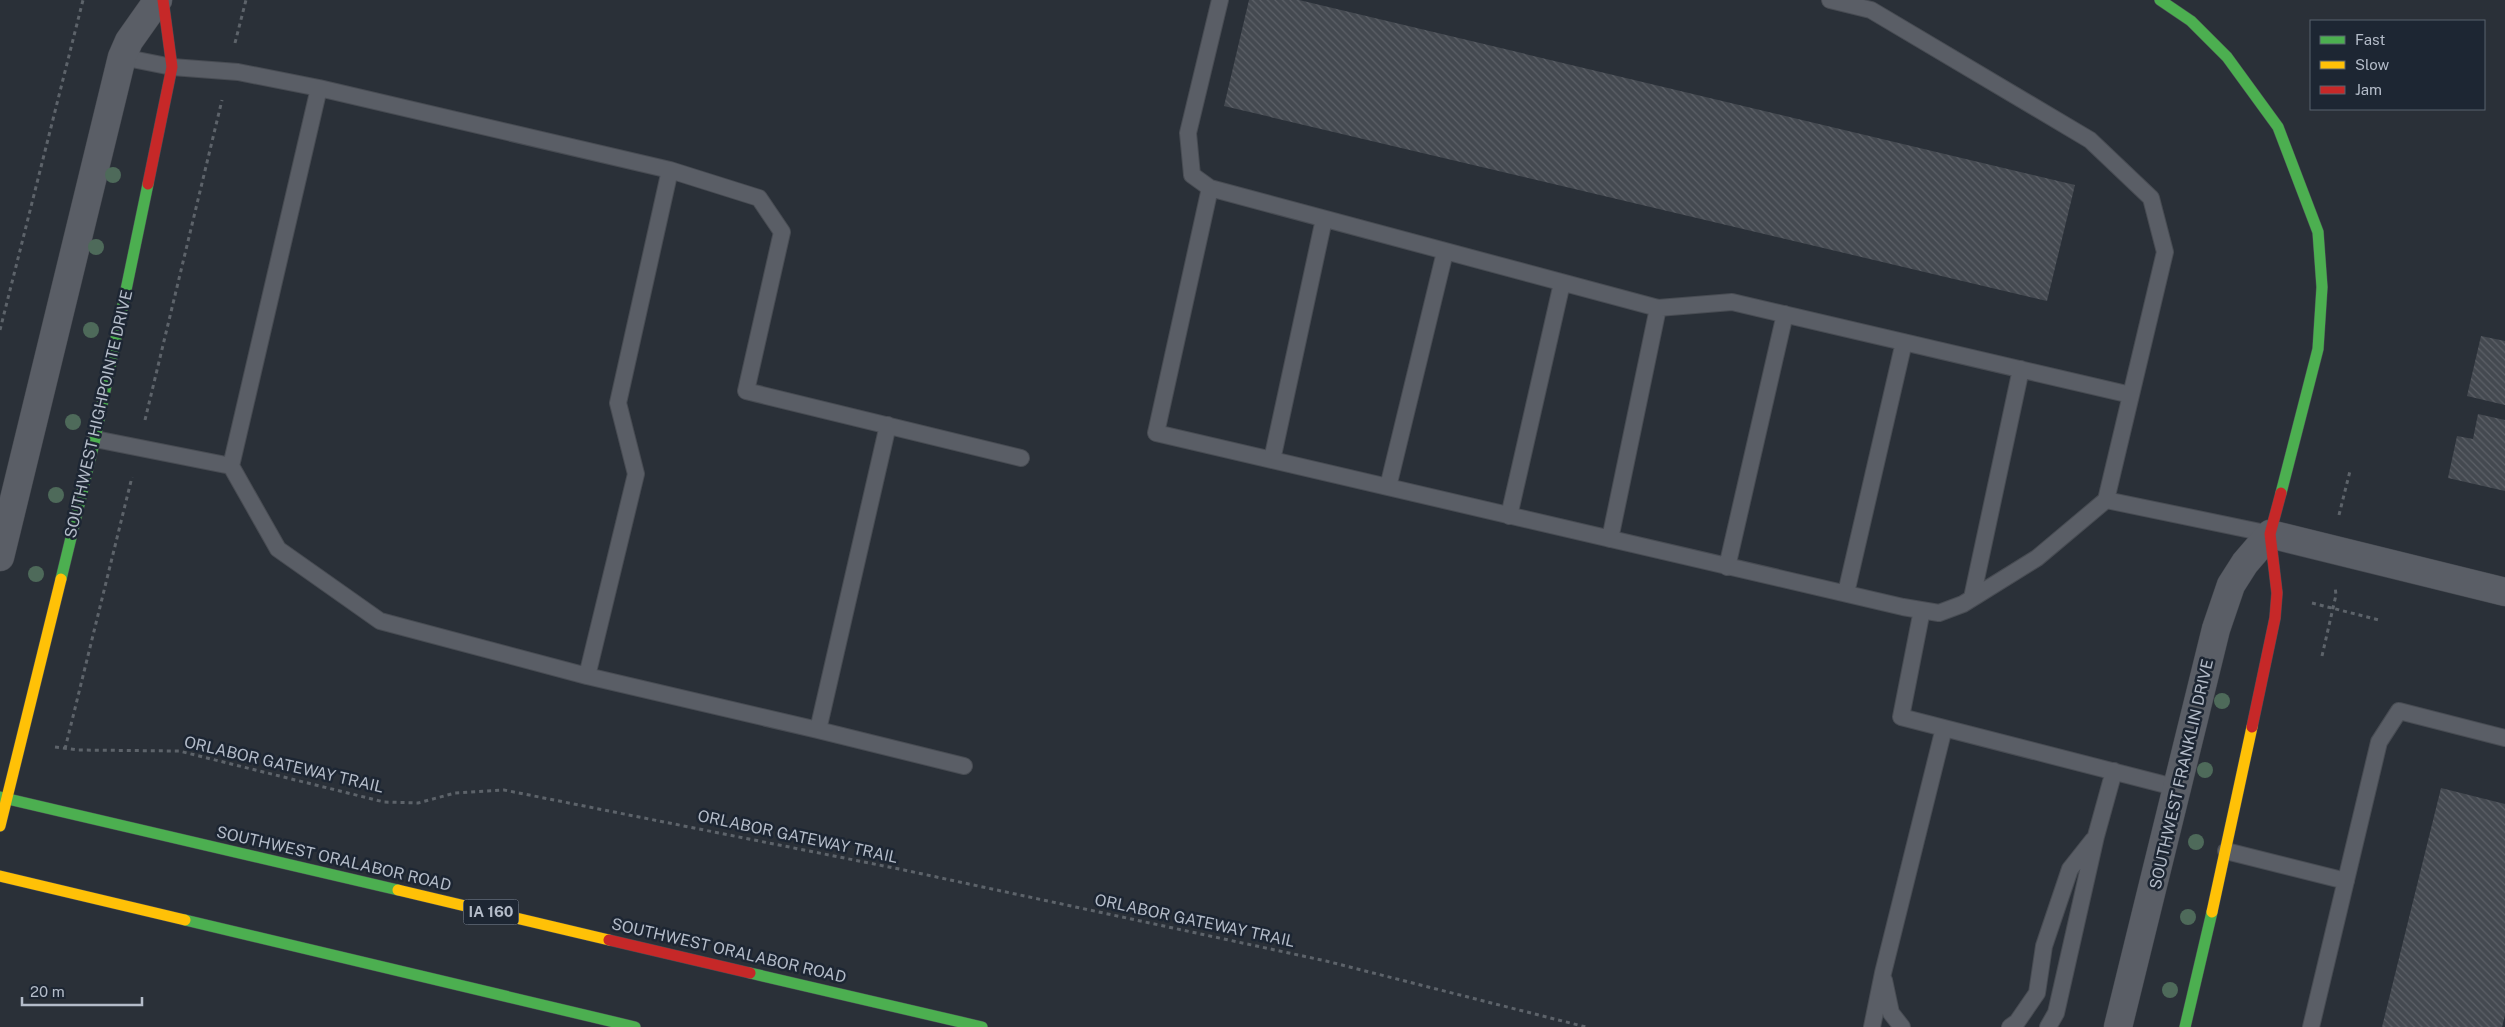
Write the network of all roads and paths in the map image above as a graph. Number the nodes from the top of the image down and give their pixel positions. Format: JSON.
{"nodes":[{"id":1,"x":83,"y":0,"type":"edge"},
{"id":2,"x":158,"y":0,"type":"edge"},
{"id":3,"x":163,"y":0,"type":"edge"},
{"id":4,"x":246,"y":0,"type":"edge"},
{"id":5,"x":1220,"y":0,"type":"edge"},
{"id":6,"x":1830,"y":0,"type":"edge"},
{"id":7,"x":2160,"y":0,"type":"edge"},
{"id":8,"x":122,"y":57,"type":"junction"},
{"id":9,"x":172,"y":67,"type":"junction"},
{"id":10,"x":228,"y":71,"type":"junction"},
{"id":11,"x":319,"y":88,"type":"junction"},
{"id":12,"x":670,"y":170,"type":"junction"},
{"id":13,"x":1210,"y":188,"type":"junction"},
{"id":14,"x":1324,"y":219,"type":"junction"},
{"id":15,"x":1445,"y":252,"type":"junction"},
{"id":16,"x":1562,"y":283,"type":"junction"},
{"id":17,"x":1658,"y":308,"type":"junction"},
{"id":18,"x":1785,"y":314,"type":"junction"},
{"id":19,"x":0,"y":330,"type":"edge"},
{"id":20,"x":1904,"y":342,"type":"junction"},
{"id":21,"x":2021,"y":369,"type":"junction"},
{"id":22,"x":2131,"y":395,"type":"junction"},
{"id":23,"x":888,"y":425,"type":"junction"},
{"id":24,"x":95,"y":439,"type":"junction"},
{"id":25,"x":139,"y":448,"type":"junction"},
{"id":26,"x":1022,"y":458,"type":"dead end"},
{"id":27,"x":1272,"y":460,"type":"junction"},
{"id":28,"x":231,"y":466,"type":"junction"},
{"id":29,"x":1388,"y":487,"type":"junction"},
{"id":30,"x":2106,"y":500,"type":"junction"},
{"id":31,"x":1509,"y":516,"type":"junction"},
{"id":32,"x":2270,"y":534,"type":"junction"},
{"id":33,"x":1610,"y":539,"type":"junction"},
{"id":34,"x":0,"y":557,"type":"edge"},
{"id":35,"x":1727,"y":567,"type":"junction"},
{"id":36,"x":2505,"y":592,"type":"edge"},
{"id":37,"x":1846,"y":593,"type":"junction"},
{"id":38,"x":1972,"y":598,"type":"junction"},
{"id":39,"x":1922,"y":610,"type":"junction"},
{"id":40,"x":587,"y":676,"type":"junction"},
{"id":41,"x":1944,"y":728,"type":"junction"},
{"id":42,"x":818,"y":730,"type":"junction"},
{"id":43,"x":2505,"y":738,"type":"edge"},
{"id":44,"x":19,"y":741,"type":"junction"},
{"id":45,"x":65,"y":749,"type":"junction"},
{"id":46,"x":964,"y":766,"type":"dead end"},
{"id":47,"x":2114,"y":771,"type":"junction"},
{"id":48,"x":2178,"y":788,"type":"junction"},
{"id":49,"x":3,"y":798,"type":"edge"},
{"id":50,"x":0,"y":826,"type":"edge"},
{"id":51,"x":2096,"y":836,"type":"junction"},
{"id":52,"x":2226,"y":851,"type":"junction"},
{"id":53,"x":0,"y":876,"type":"edge"},
{"id":54,"x":2346,"y":881,"type":"junction"},
{"id":55,"x":1883,"y":973,"type":"junction"},
{"id":56,"x":636,"y":1027,"type":"edge"},
{"id":57,"x":982,"y":1027,"type":"edge"},
{"id":58,"x":1586,"y":1027,"type":"edge"},
{"id":59,"x":1872,"y":1027,"type":"edge"},
{"id":60,"x":1902,"y":1027,"type":"edge"},
{"id":61,"x":2010,"y":1027,"type":"edge"},
{"id":62,"x":2048,"y":1027,"type":"edge"},
{"id":63,"x":2118,"y":1027,"type":"edge"},
{"id":64,"x":2185,"y":1027,"type":"edge"},
{"id":65,"x":2311,"y":1027,"type":"edge"}],
"edges":[{"from":1,"to":19,"type":"path"},
{"from":2,"to":8,"type":"street"},
{"from":3,"to":9,"type":"street","name":"SOUTHWEST HIGHPOINTE DRIVE"},
{"from":4,"to":10,"type":"path"},
{"from":5,"to":13,"type":"lane"},
{"from":6,"to":22,"type":"lane"},
{"from":7,"to":32,"type":"street","name":"SOUTHWEST FRANKLIN DRIVE"},
{"from":8,"to":9,"type":"lane"},
{"from":8,"to":34,"type":"street"},
{"from":9,"to":10,"type":"lane"},
{"from":9,"to":24,"type":"street","name":"SOUTHWEST HIGHPOINTE DRIVE"},
{"from":10,"to":11,"type":"lane"},
{"from":10,"to":25,"type":"path"},
{"from":11,"to":12,"type":"lane"},
{"from":11,"to":28,"type":"lane"},
{"from":12,"to":23,"type":"lane"},
{"from":12,"to":40,"type":"lane"},
{"from":13,"to":14,"type":"lane"},
{"from":13,"to":27,"type":"lane"},
{"from":14,"to":15,"type":"lane"},
{"from":14,"to":27,"type":"lane"},
{"from":15,"to":16,"type":"lane"},
{"from":15,"to":29,"type":"lane"},
{"from":16,"to":17,"type":"lane"},
{"from":16,"to":31,"type":"lane"},
{"from":17,"to":18,"type":"lane"},
{"from":17,"to":33,"type":"lane"},
{"from":18,"to":20,"type":"lane"},
{"from":18,"to":35,"type":"lane"},
{"from":20,"to":21,"type":"lane"},
{"from":20,"to":37,"type":"lane"},
{"from":21,"to":22,"type":"lane"},
{"from":21,"to":38,"type":"lane"},
{"from":22,"to":30,"type":"lane"},
{"from":23,"to":26,"type":"lane"},
{"from":23,"to":42,"type":"lane"},
{"from":24,"to":25,"type":"lane"},
{"from":24,"to":44,"type":"street","name":"SOUTHWEST HIGHPOINTE DRIVE"},
{"from":25,"to":28,"type":"lane"},
{"from":25,"to":45,"type":"path"},
{"from":27,"to":29,"type":"lane"},
{"from":28,"to":40,"type":"lane"},
{"from":29,"to":31,"type":"lane"},
{"from":30,"to":32,"type":"lane"},
{"from":30,"to":38,"type":"lane"},
{"from":31,"to":33,"type":"lane"},
{"from":32,"to":36,"type":"street"},
{"from":32,"to":48,"type":"street","name":"SOUTHWEST FRANKLIN DRIVE"},
{"from":32,"to":52,"type":"street","name":"SOUTHWEST FRANKLIN DRIVE"},
{"from":33,"to":35,"type":"lane"},
{"from":35,"to":37,"type":"lane"},
{"from":37,"to":39,"type":"lane"},
{"from":38,"to":39,"type":"lane"},
{"from":39,"to":41,"type":"lane"},
{"from":40,"to":42,"type":"lane"},
{"from":41,"to":47,"type":"lane"},
{"from":41,"to":55,"type":"lane"},
{"from":42,"to":46,"type":"lane"},
{"from":43,"to":54,"type":"lane"},
{"from":44,"to":45,"type":"path","name":"ORLABOR GATEWAY TRAIL"},
{"from":44,"to":49,"type":"street","name":"SOUTHWEST HIGHPOINTE DRIVE"},
{"from":45,"to":58,"type":"path","name":"ORLABOR GATEWAY TRAIL"},
{"from":47,"to":48,"type":"lane"},
{"from":47,"to":51,"type":"lane"},
{"from":48,"to":63,"type":"street","name":"SOUTHWEST FRANKLIN DRIVE"},
{"from":49,"to":50,"type":"street","name":"SOUTHWEST HIGHPOINTE DRIVE"},
{"from":49,"to":57,"type":"street","name":"SOUTHWEST ORALABOR ROAD","number":"IA 160"},
{"from":51,"to":61,"type":"lane"},
{"from":51,"to":62,"type":"lane"},
{"from":52,"to":54,"type":"lane"},
{"from":52,"to":64,"type":"street","name":"SOUTHWEST FRANKLIN DRIVE"},
{"from":53,"to":56,"type":"street"},
{"from":54,"to":65,"type":"lane"},
{"from":55,"to":59,"type":"lane"},
{"from":55,"to":60,"type":"lane"}]}
